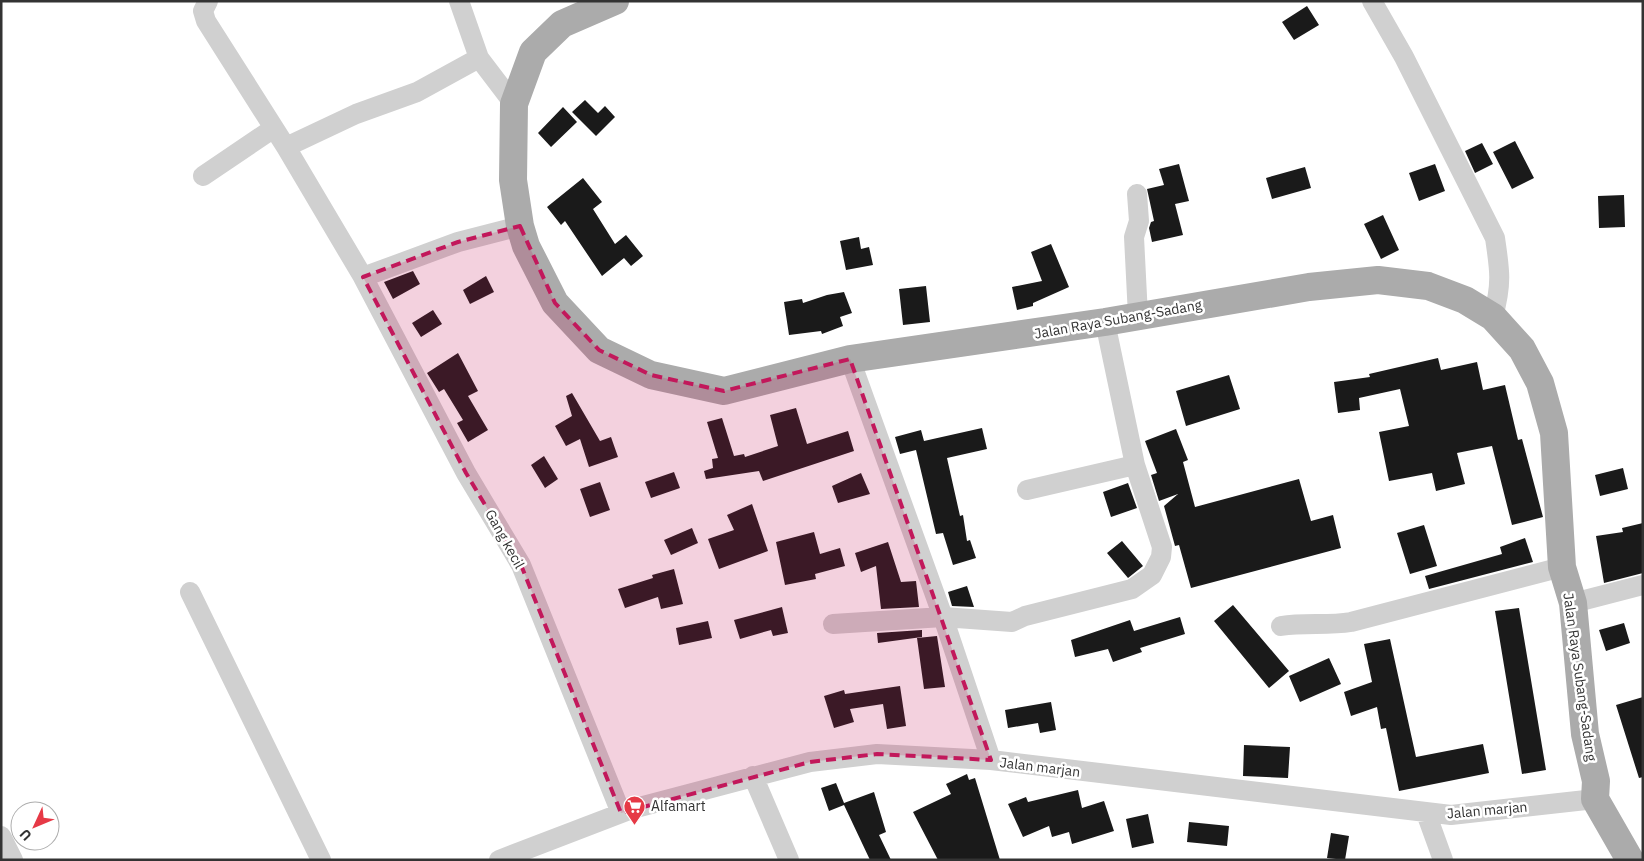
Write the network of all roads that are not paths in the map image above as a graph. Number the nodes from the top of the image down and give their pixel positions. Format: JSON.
{"nodes":[{"id":1,"x":208,"y":1,"type":"edge"},
{"id":2,"x":459,"y":1,"type":"edge"},
{"id":3,"x":615,"y":1,"type":"edge"},
{"id":4,"x":1372,"y":1,"type":"edge"},
{"id":5,"x":479,"y":58,"type":"junction"},
{"id":6,"x":514,"y":104,"type":"junction"},
{"id":7,"x":274,"y":128,"type":"junction"},
{"id":8,"x":286,"y":147,"type":"junction"},
{"id":9,"x":203,"y":176,"type":"dead end"},
{"id":10,"x":1137,"y":194,"type":"dead end"},
{"id":11,"x":520,"y":226,"type":"junction"},
{"id":12,"x":363,"y":276,"type":"junction"},
{"id":13,"x":1138,"y":316,"type":"junction"},
{"id":14,"x":1493,"y":317,"type":"junction"},
{"id":15,"x":1105,"y":322,"type":"junction"},
{"id":16,"x":850,"y":358,"type":"junction"},
{"id":17,"x":1135,"y":465,"type":"junction"},
{"id":18,"x":1027,"y":490,"type":"dead end"},
{"id":19,"x":1562,"y":567,"type":"junction"},
{"id":20,"x":1643,"y":585,"type":"edge"},
{"id":21,"x":190,"y":592,"type":"dead end"},
{"id":22,"x":1573,"y":603,"type":"junction"},
{"id":23,"x":943,"y":617,"type":"junction"},
{"id":24,"x":833,"y":624,"type":"dead end"},
{"id":25,"x":1281,"y":626,"type":"dead end"},
{"id":26,"x":991,"y":760,"type":"junction"},
{"id":27,"x":754,"y":776,"type":"junction"},
{"id":28,"x":1595,"y":799,"type":"junction"},
{"id":29,"x":621,"y":813,"type":"junction"},
{"id":30,"x":1426,"y":813,"type":"junction"},
{"id":31,"x":1,"y":836,"type":"edge"},
{"id":32,"x":13,"y":860,"type":"edge"},
{"id":33,"x":321,"y":860,"type":"edge"},
{"id":34,"x":499,"y":860,"type":"edge"},
{"id":35,"x":789,"y":860,"type":"edge"},
{"id":36,"x":1444,"y":860,"type":"edge"},
{"id":37,"x":1630,"y":860,"type":"edge"}],
"edges":[{"from":1,"to":7,"type":"street","name":"Gang kecil"},
{"from":2,"to":5,"type":"street"},
{"from":3,"to":6,"type":"main road","name":"Jalan Raya Subang-Sadang"},
{"from":4,"to":14,"type":"street"},
{"from":5,"to":6,"type":"street"},
{"from":5,"to":8,"type":"street"},
{"from":6,"to":11,"type":"main road","name":"Jalan Raya Subang-Sadang"},
{"from":7,"to":8,"type":"street","name":"Gang kecil"},
{"from":7,"to":9,"type":"street"},
{"from":8,"to":12,"type":"street","name":"Gang kecil"},
{"from":10,"to":13,"type":"street"},
{"from":11,"to":12,"type":"street"},
{"from":11,"to":16,"type":"main road","name":"Jalan Raya Subang-Sadang"},
{"from":12,"to":29,"type":"street","name":"Gang kecil"},
{"from":13,"to":14,"type":"main road","name":"Jalan Raya Subang-Sadang"},
{"from":13,"to":15,"type":"main road","name":"Jalan Raya Subang-Sadang"},
{"from":14,"to":19,"type":"main road","name":"Jalan Raya Subang-Sadang"},
{"from":15,"to":16,"type":"main road","name":"Jalan Raya Subang-Sadang"},
{"from":15,"to":17,"type":"street"},
{"from":16,"to":23,"type":"street"},
{"from":17,"to":18,"type":"street"},
{"from":17,"to":23,"type":"street"},
{"from":19,"to":22,"type":"main road","name":"Jalan Raya Subang-Sadang"},
{"from":19,"to":25,"type":"street"},
{"from":20,"to":22,"type":"street"},
{"from":21,"to":33,"type":"street"},
{"from":22,"to":28,"type":"main road","name":"Jalan Raya Subang-Sadang"},
{"from":23,"to":24,"type":"street"},
{"from":23,"to":26,"type":"street"},
{"from":26,"to":27,"type":"street","name":"Jalan marjan"},
{"from":26,"to":30,"type":"street","name":"Jalan marjan"},
{"from":27,"to":29,"type":"street","name":"Jalan marjan"},
{"from":27,"to":35,"type":"street"},
{"from":28,"to":30,"type":"street","name":"Jalan marjan"},
{"from":28,"to":37,"type":"main road","name":"Jalan Raya Subang-Sadang"},
{"from":29,"to":34,"type":"street","name":"Jalan marjan"},
{"from":30,"to":36,"type":"street"},
{"from":31,"to":32,"type":"street"}]}
